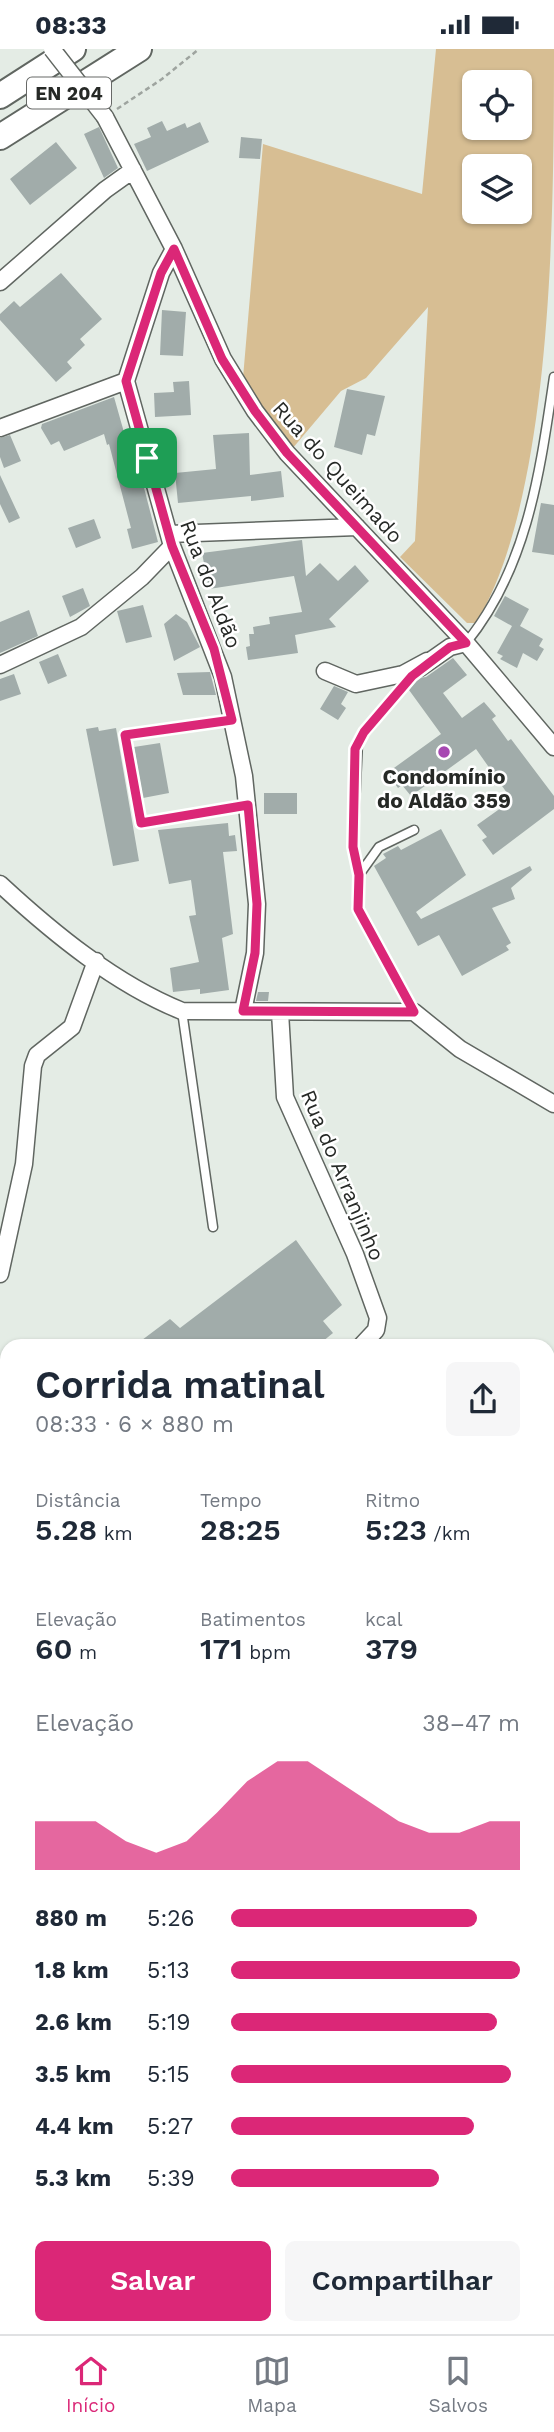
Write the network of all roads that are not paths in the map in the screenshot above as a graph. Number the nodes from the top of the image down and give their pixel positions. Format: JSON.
{"nodes":[{"id":1,"x":52,"y":49,"type":"edge"},
{"id":2,"x":73,"y":49,"type":"edge"},
{"id":3,"x":139,"y":49,"type":"edge"},
{"id":4,"x":0,"y":96,"type":"edge"},
{"id":5,"x":0,"y":137,"type":"edge"},
{"id":6,"x":133,"y":170,"type":"junction"},
{"id":7,"x":174,"y":249,"type":"junction"},
{"id":8,"x":0,"y":282,"type":"edge"},
{"id":9,"x":554,"y":377,"type":"edge"},
{"id":10,"x":126,"y":381,"type":"junction"},
{"id":11,"x":0,"y":428,"type":"edge"},
{"id":12,"x":357,"y":527,"type":"junction"},
{"id":13,"x":170,"y":540,"type":"junction"},
{"id":14,"x":466,"y":643,"type":"junction"},
{"id":15,"x":427,"y":661,"type":"junction"},
{"id":16,"x":0,"y":665,"type":"edge"},
{"id":17,"x":326,"y":671,"type":"dead end"},
{"id":18,"x":412,"y":676,"type":"joint"},
{"id":19,"x":232,"y":720,"type":"junction"},
{"id":20,"x":554,"y":747,"type":"edge"},
{"id":21,"x":248,"y":805,"type":"junction"},
{"id":22,"x":414,"y":830,"type":"dead end"},
{"id":23,"x":359,"y":875,"type":"junction"},
{"id":24,"x":0,"y":884,"type":"edge"},
{"id":25,"x":96,"y":961,"type":"junction"},
{"id":26,"x":183,"y":1011,"type":"junction"},
{"id":27,"x":243,"y":1011,"type":"junction"},
{"id":28,"x":280,"y":1012,"type":"junction"},
{"id":29,"x":414,"y":1012,"type":"junction"},
{"id":30,"x":554,"y":1104,"type":"edge"},
{"id":31,"x":213,"y":1227,"type":"dead end"},
{"id":32,"x":0,"y":1274,"type":"edge"},
{"id":33,"x":368,"y":1339,"type":"edge"}],
"edges":[{"from":1,"to":6,"type":"street","name":"Rua do Queimado","bridge":true},
{"from":2,"to":4,"type":"main road","number":"EN 204"},
{"from":3,"to":5,"type":"main road","number":"EN 204"},
{"from":6,"to":7,"type":"street","name":"Rua do Queimado"},
{"from":6,"to":8,"type":"street"},
{"from":7,"to":10,"type":"street"},
{"from":7,"to":12,"type":"street","name":"Rua do Queimado"},
{"from":9,"to":14,"type":"lane"},
{"from":10,"to":11,"type":"street"},
{"from":10,"to":13,"type":"street","name":"Rua do Aldão"},
{"from":12,"to":13,"type":"street"},
{"from":12,"to":14,"type":"street","name":"Rua do Queimado"},
{"from":13,"to":16,"type":"street"},
{"from":13,"to":19,"type":"street","name":"Rua do Aldão"},
{"from":14,"to":15,"type":"street"},
{"from":14,"to":20,"type":"street","name":"Rua do Queimado"},
{"from":15,"to":17,"type":"street"},
{"from":15,"to":18,"type":"street"},
{"from":18,"to":23,"type":"lane"},
{"from":19,"to":21,"type":"street","name":"Rua do Aldão"},
{"from":19,"to":21,"type":"lane"},
{"from":21,"to":27,"type":"street","name":"Rua do Aldão"},
{"from":22,"to":23,"type":"lane"},
{"from":23,"to":29,"type":"lane"},
{"from":24,"to":25,"type":"street"},
{"from":25,"to":26,"type":"street"},
{"from":25,"to":32,"type":"street"},
{"from":26,"to":27,"type":"street"},
{"from":26,"to":31,"type":"lane"},
{"from":27,"to":28,"type":"street"},
{"from":28,"to":29,"type":"street"},
{"from":28,"to":33,"type":"street","name":"Rua do Arranjinho"},
{"from":29,"to":30,"type":"street"}]}
